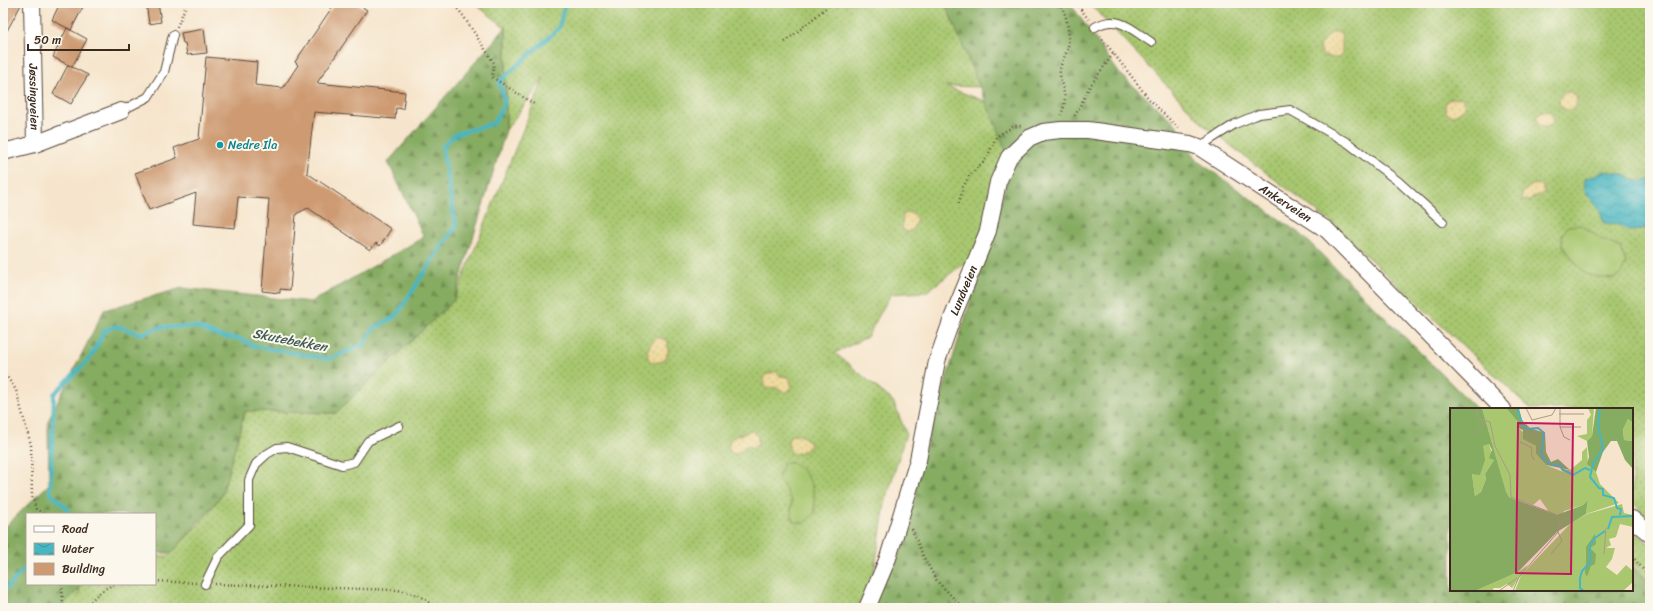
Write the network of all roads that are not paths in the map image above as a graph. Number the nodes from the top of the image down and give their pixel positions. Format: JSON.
{"nodes":[{"id":1,"x":32,"y":3,"type":"edge"},
{"id":2,"x":1095,"y":27,"type":"road end"},
{"id":3,"x":173,"y":35,"type":"road end"},
{"id":4,"x":1151,"y":42,"type":"dead end"},
{"id":5,"x":121,"y":111,"type":"joint"},
{"id":6,"x":35,"y":144,"type":"junction"},
{"id":7,"x":1194,"y":146,"type":"junction"},
{"id":8,"x":3,"y":152,"type":"edge"},
{"id":9,"x":1443,"y":222,"type":"dead end"},
{"id":10,"x":1500,"y":407,"type":"edge"},
{"id":11,"x":399,"y":426,"type":"dead end"},
{"id":12,"x":1633,"y":520,"type":"edge"},
{"id":13,"x":1650,"y":534,"type":"edge"},
{"id":14,"x":206,"y":584,"type":"road end"},
{"id":15,"x":867,"y":608,"type":"edge"}],
"edges":[{"from":1,"to":6,"type":"street","name":"Jøssingveien"},
{"from":2,"to":4,"type":"lane"},
{"from":3,"to":5,"type":"lane"},
{"from":5,"to":6,"type":"street","name":"Jøssingveien"},
{"from":6,"to":8,"type":"street","name":"Jøssingveien"},
{"from":7,"to":9,"type":"lane"},
{"from":7,"to":10,"type":"street","name":"Ankerveien"},
{"from":7,"to":15,"type":"street","name":"Lundveien"},
{"from":11,"to":14,"type":"lane"},
{"from":12,"to":13,"type":"street"}]}
